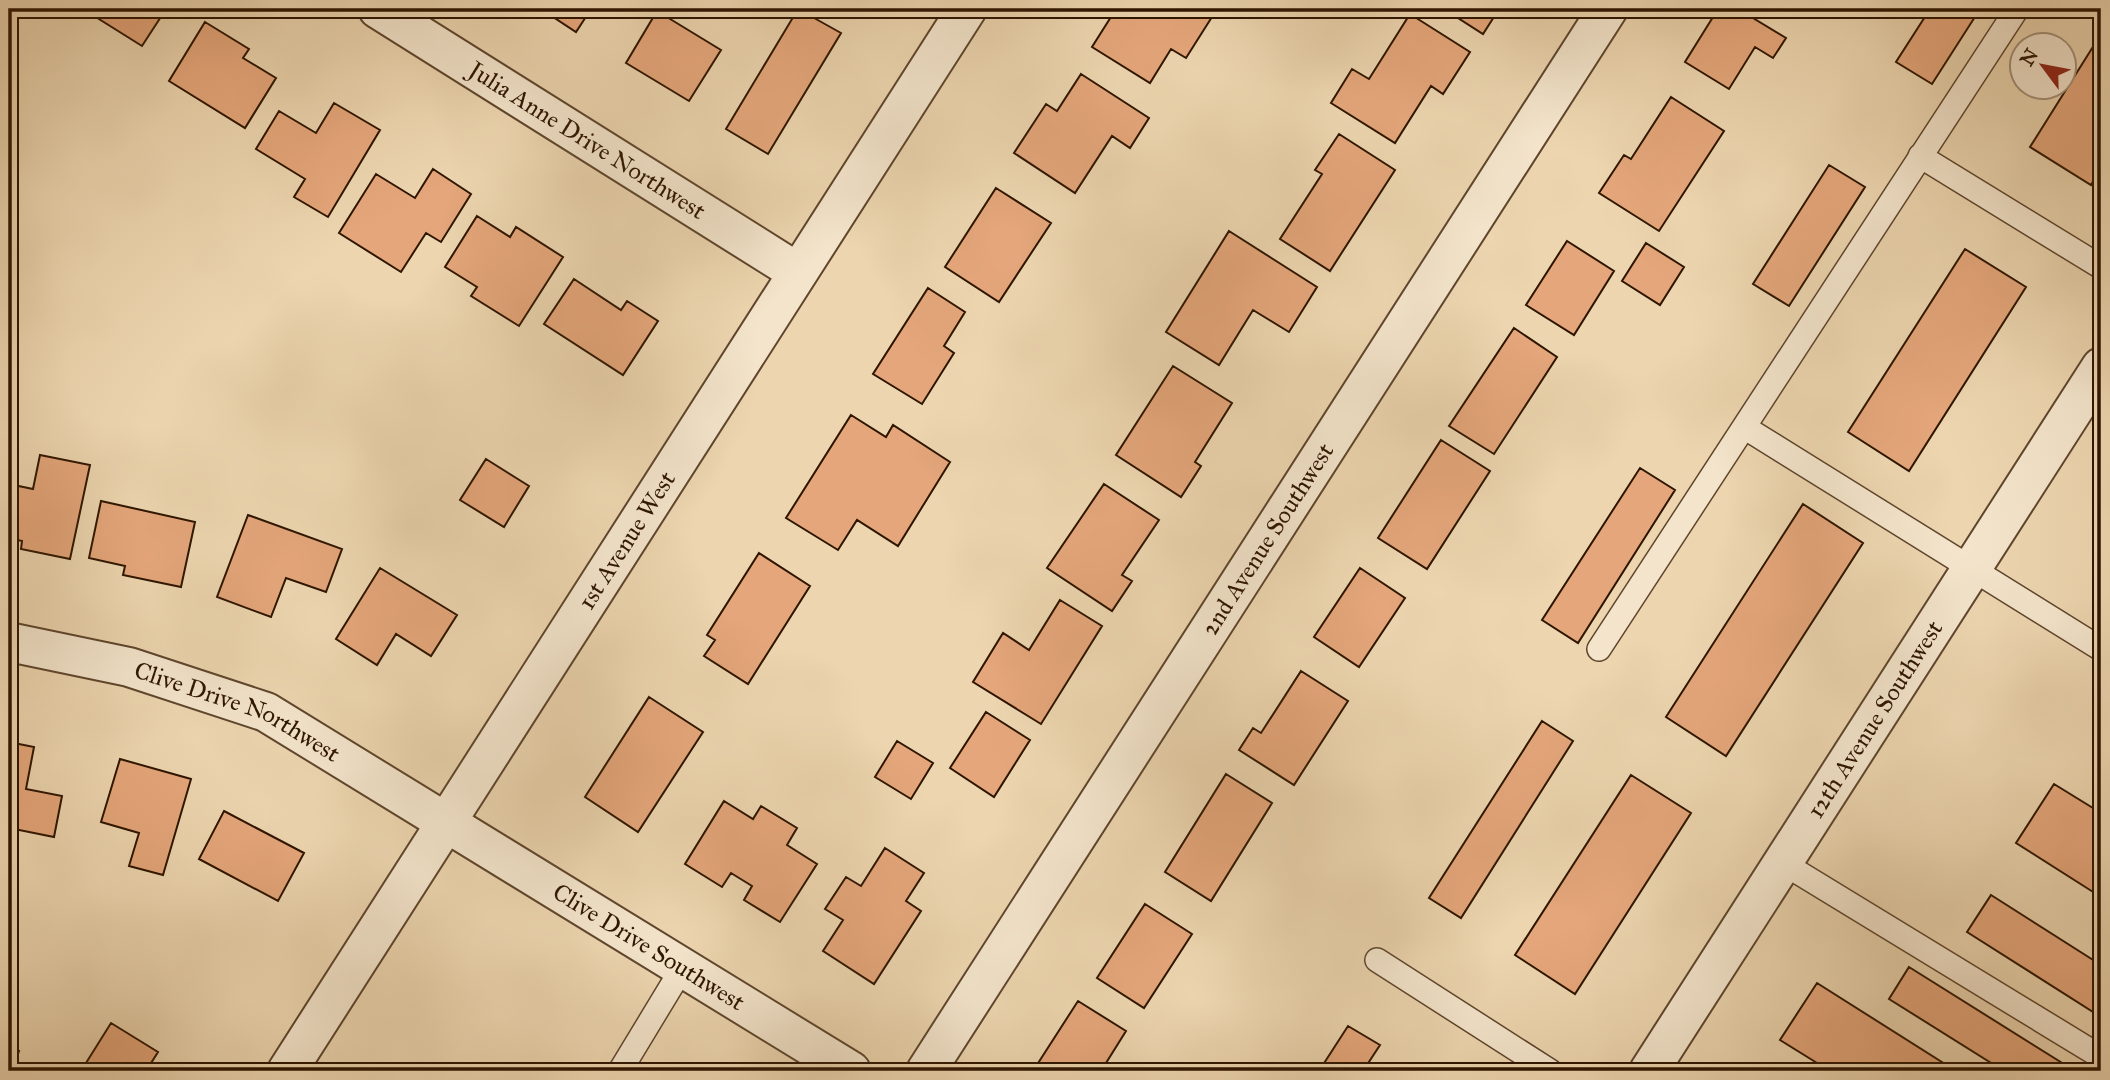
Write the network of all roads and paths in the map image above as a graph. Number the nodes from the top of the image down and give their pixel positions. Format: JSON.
{"nodes":[{"id":1,"x":378,"y":9,"type":"edge"},
{"id":2,"x":967,"y":9,"type":"edge"},
{"id":3,"x":1608,"y":9,"type":"edge"},
{"id":4,"x":2017,"y":9,"type":"edge"},
{"id":5,"x":1920,"y":156,"type":"junction"},
{"id":6,"x":2101,"y":267,"type":"edge"},
{"id":7,"x":797,"y":272,"type":"junction"},
{"id":8,"x":2101,"y":367,"type":"edge"},
{"id":9,"x":1744,"y":426,"type":"junction"},
{"id":10,"x":1972,"y":569,"type":"junction"},
{"id":11,"x":9,"y":642,"type":"edge"},
{"id":12,"x":1599,"y":649,"type":"dead end"},
{"id":13,"x":2101,"y":649,"type":"edge"},
{"id":14,"x":447,"y":821,"type":"junction"},
{"id":15,"x":1783,"y":863,"type":"junction"},
{"id":16,"x":1377,"y":960,"type":"dead end"},
{"id":17,"x":683,"y":967,"type":"junction"},
{"id":18,"x":2101,"y":1057,"type":"edge"},
{"id":19,"x":287,"y":1071,"type":"edge"},
{"id":20,"x":620,"y":1071,"type":"edge"},
{"id":21,"x":851,"y":1071,"type":"edge"},
{"id":22,"x":926,"y":1071,"type":"edge"},
{"id":23,"x":1550,"y":1071,"type":"edge"},
{"id":24,"x":1649,"y":1071,"type":"edge"}],
"edges":[{"from":1,"to":7,"type":"street","name":"Julia Anne Drive Northwest"},
{"from":2,"to":7,"type":"street","name":"1st Avenue West"},
{"from":3,"to":22,"type":"street","name":"2nd Avenue Southwest"},
{"from":4,"to":5,"type":"lane"},
{"from":5,"to":6,"type":"lane"},
{"from":5,"to":9,"type":"lane"},
{"from":7,"to":14,"type":"street","name":"1st Avenue West"},
{"from":8,"to":10,"type":"street","name":"12th Avenue Southwest"},
{"from":9,"to":10,"type":"lane"},
{"from":9,"to":12,"type":"lane"},
{"from":10,"to":13,"type":"lane"},
{"from":10,"to":15,"type":"street","name":"12th Avenue Southwest"},
{"from":11,"to":14,"type":"street","name":"Clive Drive Northwest"},
{"from":14,"to":17,"type":"street","name":"Clive Drive Southwest"},
{"from":14,"to":19,"type":"street","name":"1st Avenue West"},
{"from":15,"to":18,"type":"lane"},
{"from":15,"to":24,"type":"street","name":"12th Avenue Southwest"},
{"from":16,"to":23,"type":"lane"},
{"from":17,"to":20,"type":"lane"},
{"from":17,"to":21,"type":"street","name":"Clive Drive Southwest"}]}
